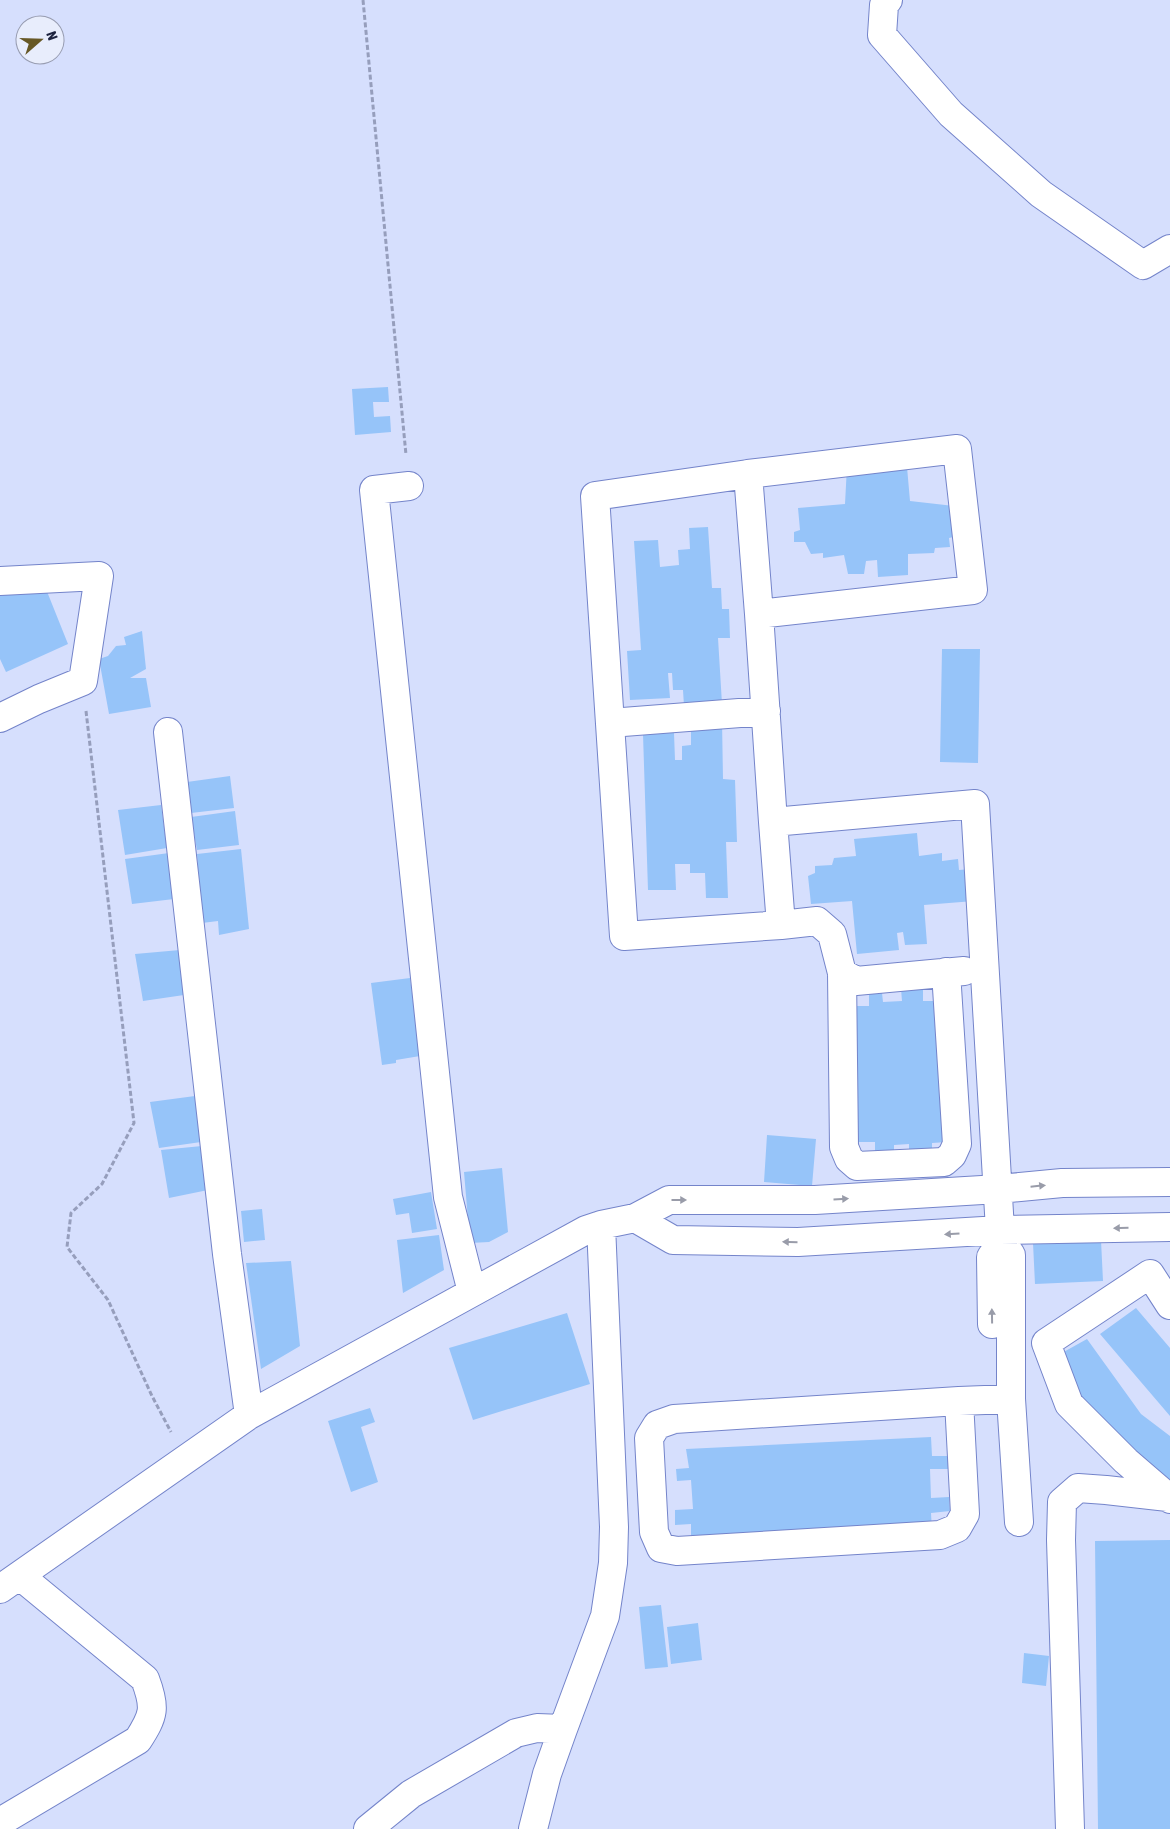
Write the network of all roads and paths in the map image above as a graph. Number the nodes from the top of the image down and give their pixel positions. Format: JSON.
{"nodes":[{"id":1,"x":363,"y":0,"type":"edge"},
{"id":2,"x":888,"y":0,"type":"edge"},
{"id":3,"x":1170,"y":249,"type":"edge"},
{"id":4,"x":748,"y":474,"type":"junction"},
{"id":5,"x":409,"y":486,"type":"joint"},
{"id":6,"x":0,"y":581,"type":"edge"},
{"id":7,"x":759,"y":614,"type":"junction"},
{"id":8,"x":83,"y":681,"type":"junction"},
{"id":9,"x":766,"y":711,"type":"junction"},
{"id":10,"x":0,"y":718,"type":"edge"},
{"id":11,"x":610,"y":724,"type":"junction"},
{"id":12,"x":168,"y":732,"type":"dead end"},
{"id":13,"x":773,"y":822,"type":"junction"},
{"id":14,"x":781,"y":925,"type":"junction"},
{"id":15,"x":985,"y":969,"type":"junction"},
{"id":16,"x":946,"y":972,"type":"junction"},
{"id":17,"x":842,"y":973,"type":"junction"},
{"id":18,"x":1170,"y":1182,"type":"edge"},
{"id":19,"x":998,"y":1189,"type":"junction"},
{"id":20,"x":635,"y":1218,"type":"junction"},
{"id":21,"x":601,"y":1225,"type":"junction"},
{"id":22,"x":1170,"y":1227,"type":"edge"},
{"id":23,"x":1001,"y":1236,"type":"junction"},
{"id":24,"x":472,"y":1292,"type":"junction"},
{"id":25,"x":1170,"y":1306,"type":"edge"},
{"id":26,"x":1002,"y":1399,"type":"junction"},
{"id":27,"x":959,"y":1401,"type":"junction"},
{"id":28,"x":249,"y":1415,"type":"junction"},
{"id":29,"x":186,"y":1459,"type":"junction"},
{"id":30,"x":1169,"y":1498,"type":"edge"},
{"id":31,"x":1019,"y":1522,"type":"dead end"},
{"id":32,"x":10,"y":1582,"type":"edge"},
{"id":33,"x":563,"y":1729,"type":"junction"},
{"id":34,"x":0,"y":1822,"type":"edge"},
{"id":35,"x":368,"y":1829,"type":"edge"},
{"id":36,"x":533,"y":1829,"type":"edge"},
{"id":37,"x":1070,"y":1829,"type":"edge"}],
"edges":[{"from":1,"to":5,"type":"path"},
{"from":2,"to":3,"type":"street"},
{"from":4,"to":7,"type":"street"},
{"from":4,"to":7,"type":"street"},
{"from":4,"to":11,"type":"street"},
{"from":5,"to":24,"type":"street"},
{"from":6,"to":8,"type":"street"},
{"from":7,"to":9,"type":"street"},
{"from":8,"to":10,"type":"street"},
{"from":8,"to":29,"type":"path"},
{"from":9,"to":11,"type":"street"},
{"from":9,"to":13,"type":"street"},
{"from":11,"to":14,"type":"street"},
{"from":12,"to":28,"type":"street"},
{"from":13,"to":14,"type":"street"},
{"from":13,"to":15,"type":"street"},
{"from":14,"to":17,"type":"street"},
{"from":15,"to":16,"type":"street"},
{"from":15,"to":19,"type":"street"},
{"from":16,"to":17,"type":"street"},
{"from":16,"to":17,"type":"street"},
{"from":19,"to":18,"type":"street","one_way":true},
{"from":20,"to":19,"type":"street","one_way":true},
{"from":19,"to":23,"type":"street"},
{"from":20,"to":21,"type":"street"},
{"from":23,"to":20,"type":"street","one_way":true},
{"from":21,"to":24,"type":"street"},
{"from":21,"to":33,"type":"street"},
{"from":22,"to":23,"type":"street","one_way":true},
{"from":23,"to":26,"type":"street"},
{"from":24,"to":28,"type":"street"},
{"from":25,"to":30,"type":"street"},
{"from":26,"to":27,"type":"street"},
{"from":26,"to":31,"type":"street"},
{"from":27,"to":27,"type":"street"},
{"from":28,"to":29,"type":"street"},
{"from":29,"to":32,"type":"street"},
{"from":30,"to":37,"type":"street"},
{"from":32,"to":34,"type":"street"},
{"from":33,"to":35,"type":"street"},
{"from":33,"to":36,"type":"street"}]}
